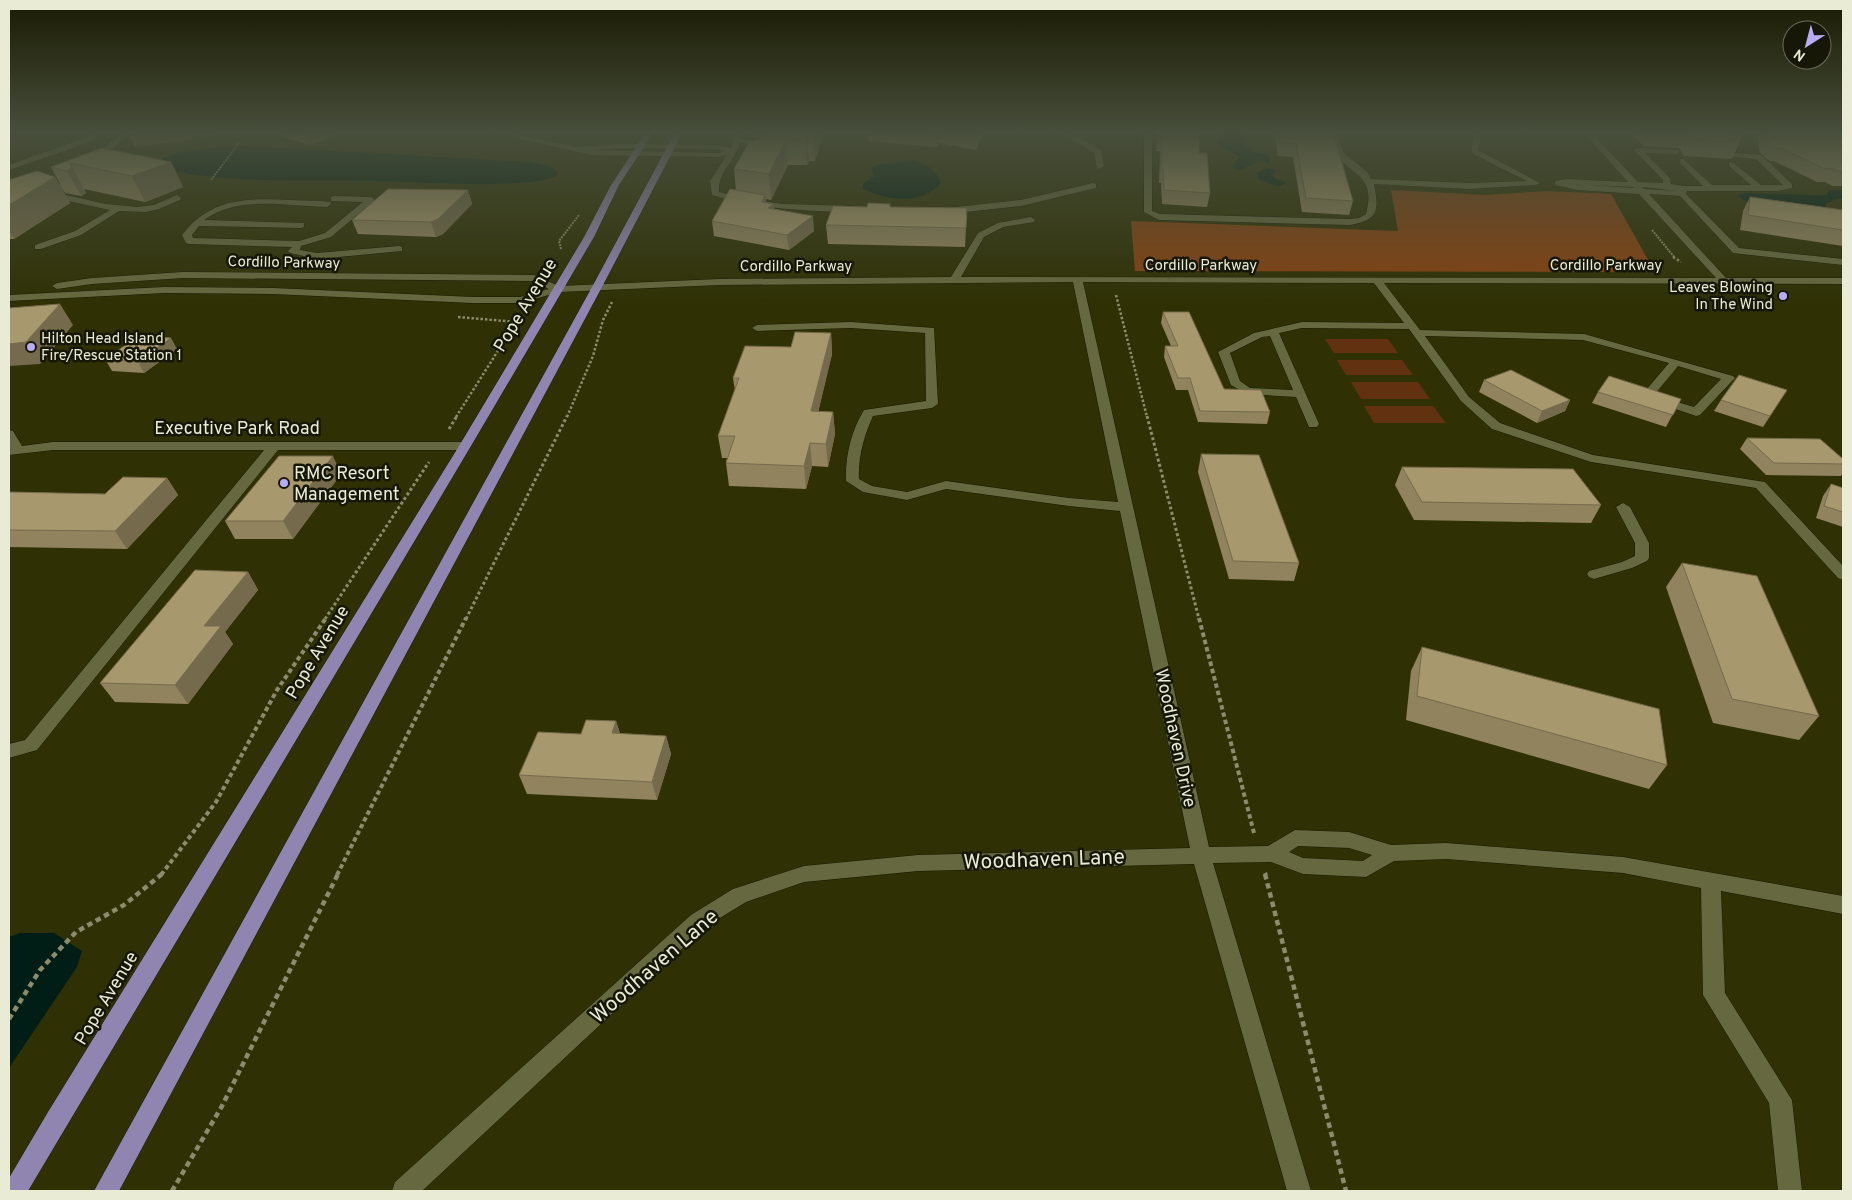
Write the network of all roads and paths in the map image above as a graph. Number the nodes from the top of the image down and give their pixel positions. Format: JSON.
{"nodes":[{"id":1,"x":61,"y":188,"type":"edge"},
{"id":2,"x":614,"y":188,"type":"edge"},
{"id":3,"x":649,"y":188,"type":"edge"},
{"id":4,"x":715,"y":188,"type":"edge"},
{"id":5,"x":1085,"y":188,"type":"edge"},
{"id":6,"x":1148,"y":188,"type":"edge"},
{"id":7,"x":1370,"y":188,"type":"edge"},
{"id":8,"x":1638,"y":188,"type":"edge"},
{"id":9,"x":1648,"y":188,"type":"edge"},
{"id":10,"x":1673,"y":188,"type":"edge"},
{"id":11,"x":1720,"y":188,"type":"edge"},
{"id":12,"x":1711,"y":189,"type":"joint"},
{"id":13,"x":1682,"y":191,"type":"junction"},
{"id":14,"x":177,"y":198,"type":"dead end"},
{"id":15,"x":117,"y":209,"type":"junction"},
{"id":16,"x":858,"y":210,"type":"edge"},
{"id":17,"x":937,"y":211,"type":"edge"},
{"id":18,"x":1031,"y":220,"type":"dead end"},
{"id":19,"x":198,"y":223,"type":"junction"},
{"id":20,"x":301,"y":225,"type":"dead end"},
{"id":21,"x":300,"y":244,"type":"junction"},
{"id":22,"x":38,"y":247,"type":"dead end"},
{"id":23,"x":399,"y":249,"type":"dead end"},
{"id":24,"x":1843,"y":262,"type":"edge"},
{"id":25,"x":954,"y":280,"type":"junction"},
{"id":26,"x":1078,"y":280,"type":"junction"},
{"id":27,"x":1377,"y":280,"type":"junction"},
{"id":28,"x":1723,"y":280,"type":"junction"},
{"id":29,"x":1843,"y":281,"type":"edge"},
{"id":30,"x":619,"y":286,"type":"junction"},
{"id":31,"x":597,"y":287,"type":"junction"},
{"id":32,"x":558,"y":289,"type":"junction"},
{"id":33,"x":1115,"y":289,"type":"dead end"},
{"id":34,"x":538,"y":295,"type":"junction"},
{"id":35,"x":9,"y":297,"type":"edge"},
{"id":36,"x":757,"y":328,"type":"dead end"},
{"id":37,"x":1416,"y":330,"type":"junction"},
{"id":38,"x":1273,"y":331,"type":"junction"},
{"id":39,"x":1676,"y":362,"type":"junction"},
{"id":40,"x":1300,"y":394,"type":"junction"},
{"id":41,"x":1313,"y":424,"type":"dead end"},
{"id":42,"x":9,"y":434,"type":"edge"},
{"id":43,"x":275,"y":445,"type":"junction"},
{"id":44,"x":438,"y":446,"type":"junction"},
{"id":45,"x":465,"y":446,"type":"junction"},
{"id":46,"x":13,"y":450,"type":"edge"},
{"id":47,"x":1126,"y":506,"type":"junction"},
{"id":48,"x":1623,"y":507,"type":"dead end"},
{"id":49,"x":1594,"y":574,"type":"dead end"},
{"id":50,"x":1843,"y":575,"type":"edge"},
{"id":51,"x":9,"y":751,"type":"edge"},
{"id":52,"x":1392,"y":852,"type":"junction"},
{"id":53,"x":1265,"y":854,"type":"junction"},
{"id":54,"x":1201,"y":855,"type":"junction"},
{"id":55,"x":1711,"y":881,"type":"junction"},
{"id":56,"x":1843,"y":905,"type":"edge"},
{"id":57,"x":9,"y":1019,"type":"edge"},
{"id":58,"x":15,"y":1191,"type":"edge"},
{"id":59,"x":106,"y":1191,"type":"edge"},
{"id":60,"x":172,"y":1191,"type":"edge"},
{"id":61,"x":404,"y":1191,"type":"edge"},
{"id":62,"x":1299,"y":1191,"type":"edge"},
{"id":63,"x":1346,"y":1191,"type":"edge"},
{"id":64,"x":1790,"y":1191,"type":"edge"}],
"edges":[{"from":1,"to":15,"type":"street"},
{"from":2,"to":32,"type":"main road","name":"Pope Avenue"},
{"from":3,"to":31,"type":"main road"},
{"from":4,"to":16,"type":"street"},
{"from":5,"to":17,"type":"street"},
{"from":6,"to":7,"type":"street"},
{"from":8,"to":28,"type":"street"},
{"from":9,"to":13,"type":"street"},
{"from":10,"to":13,"type":"street"},
{"from":11,"to":12,"type":"street"},
{"from":12,"to":13,"type":"street"},
{"from":13,"to":24,"type":"street"},
{"from":14,"to":15,"type":"street"},
{"from":15,"to":22,"type":"street"},
{"from":18,"to":25,"type":"street"},
{"from":19,"to":20,"type":"street"},
{"from":19,"to":21,"type":"street"},
{"from":19,"to":21,"type":"street"},
{"from":21,"to":23,"type":"street"},
{"from":25,"to":26,"type":"street","name":"Cordillo Parkway"},
{"from":25,"to":30,"type":"street","name":"Cordillo Parkway"},
{"from":26,"to":27,"type":"street","name":"Cordillo Parkway"},
{"from":26,"to":47,"type":"street","name":"Woodhaven Drive"},
{"from":27,"to":28,"type":"street","name":"Cordillo Parkway"},
{"from":27,"to":37,"type":"street"},
{"from":28,"to":29,"type":"street","name":"Cordillo Parkway"},
{"from":30,"to":31,"type":"street","name":"Cordillo Parkway"},
{"from":30,"to":60,"type":"path"},
{"from":31,"to":32,"type":"street","name":"Cordillo Parkway"},
{"from":31,"to":59,"type":"main road"},
{"from":32,"to":34,"type":"street","name":"Cordillo Parkway"},
{"from":32,"to":35,"type":"street","name":"Cordillo Parkway"},
{"from":32,"to":45,"type":"main road","name":"Pope Avenue"},
{"from":33,"to":53,"type":"path"},
{"from":34,"to":35,"type":"street","name":"Cordillo Parkway"},
{"from":34,"to":44,"type":"path"},
{"from":36,"to":47,"type":"street"},
{"from":37,"to":38,"type":"street"},
{"from":37,"to":39,"type":"street"},
{"from":37,"to":50,"type":"street"},
{"from":38,"to":40,"type":"street"},
{"from":38,"to":40,"type":"street"},
{"from":39,"to":39,"type":"street"},
{"from":40,"to":41,"type":"street"},
{"from":42,"to":46,"type":"street"},
{"from":43,"to":44,"type":"street","name":"Executive Park Road"},
{"from":43,"to":46,"type":"street","name":"Executive Park Road"},
{"from":43,"to":51,"type":"street"},
{"from":44,"to":45,"type":"street","name":"Executive Park Road"},
{"from":44,"to":57,"type":"path"},
{"from":45,"to":58,"type":"main road","name":"Pope Avenue"},
{"from":47,"to":54,"type":"street","name":"Woodhaven Drive"},
{"from":48,"to":49,"type":"street"},
{"from":52,"to":53,"type":"street"},
{"from":52,"to":53,"type":"street"},
{"from":52,"to":55,"type":"street"},
{"from":53,"to":54,"type":"street","name":"Woodhaven Lane"},
{"from":53,"to":63,"type":"path"},
{"from":54,"to":61,"type":"street","name":"Woodhaven Lane"},
{"from":54,"to":62,"type":"street","name":"Woodhaven Drive"},
{"from":55,"to":56,"type":"street"},
{"from":55,"to":64,"type":"street"}]}
